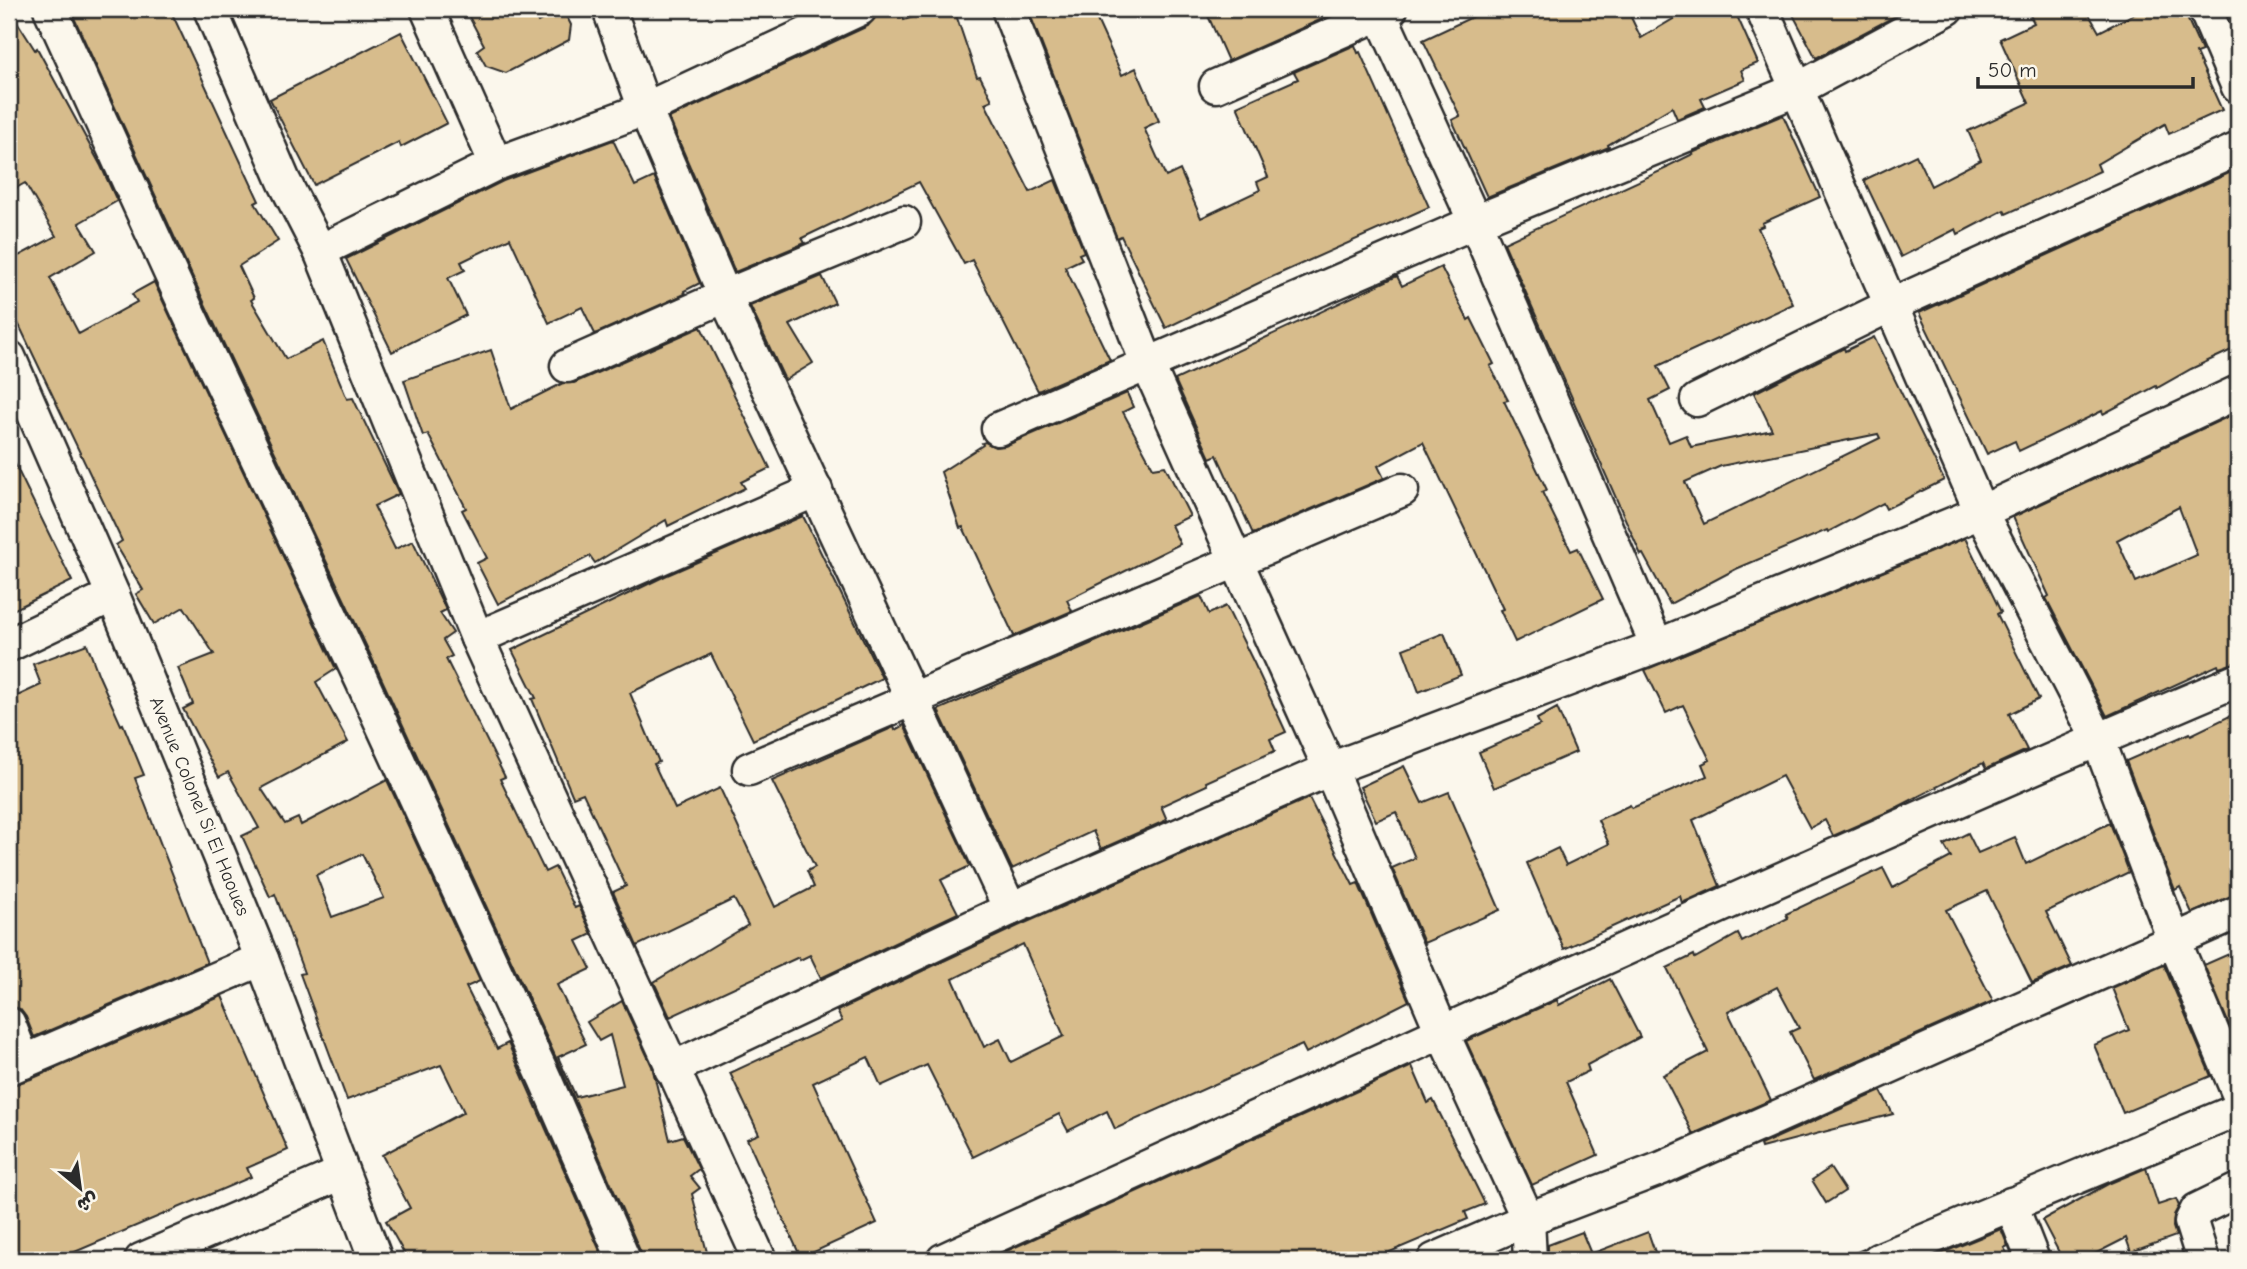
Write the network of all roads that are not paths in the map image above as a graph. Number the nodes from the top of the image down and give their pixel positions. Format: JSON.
{"nodes":[{"id":1,"x":50,"y":9,"type":"edge"},
{"id":2,"x":210,"y":9,"type":"edge"},
{"id":3,"x":427,"y":9,"type":"edge"},
{"id":4,"x":609,"y":9,"type":"edge"},
{"id":5,"x":860,"y":9,"type":"edge"},
{"id":6,"x":1008,"y":9,"type":"edge"},
{"id":7,"x":1762,"y":9,"type":"edge"},
{"id":8,"x":1947,"y":9,"type":"edge"},
{"id":9,"x":2205,"y":9,"type":"edge"},
{"id":10,"x":1383,"y":10,"type":"edge"},
{"id":11,"x":1216,"y":86,"type":"dead end"},
{"id":12,"x":2238,"y":87,"type":"edge"},
{"id":13,"x":1796,"y":90,"type":"junction"},
{"id":14,"x":645,"y":109,"type":"junction"},
{"id":15,"x":2238,"y":149,"type":"edge"},
{"id":16,"x":496,"y":163,"type":"junction"},
{"id":17,"x":904,"y":222,"type":"dead end"},
{"id":18,"x":1475,"y":222,"type":"junction"},
{"id":19,"x":320,"y":251,"type":"junction"},
{"id":20,"x":725,"y":296,"type":"junction"},
{"id":21,"x":1891,"y":305,"type":"junction"},
{"id":22,"x":9,"y":357,"type":"edge"},
{"id":23,"x":1147,"y":363,"type":"junction"},
{"id":24,"x":567,"y":366,"type":"dead end"},
{"id":25,"x":2238,"y":392,"type":"edge"},
{"id":26,"x":1697,"y":400,"type":"dead end"},
{"id":27,"x":998,"y":429,"type":"dead end"},
{"id":28,"x":816,"y":489,"type":"junction"},
{"id":29,"x":1402,"y":491,"type":"dead end"},
{"id":30,"x":1981,"y":512,"type":"junction"},
{"id":31,"x":1237,"y":561,"type":"junction"},
{"id":32,"x":113,"y":595,"type":"junction"},
{"id":33,"x":477,"y":638,"type":"junction"},
{"id":34,"x":9,"y":645,"type":"edge"},
{"id":35,"x":1657,"y":646,"type":"junction"},
{"id":36,"x":2238,"y":680,"type":"edge"},
{"id":37,"x":913,"y":699,"type":"junction"},
{"id":38,"x":2098,"y":739,"type":"junction"},
{"id":39,"x":749,"y":769,"type":"dead end"},
{"id":40,"x":1330,"y":769,"type":"junction"},
{"id":41,"x":1010,"y":909,"type":"junction"},
{"id":42,"x":2238,"y":912,"type":"edge"},
{"id":43,"x":2174,"y":940,"type":"junction"},
{"id":44,"x":262,"y":958,"type":"junction"},
{"id":45,"x":9,"y":1024,"type":"edge"},
{"id":46,"x":1442,"y":1032,"type":"junction"},
{"id":47,"x":16,"y":1065,"type":"edge"},
{"id":48,"x":671,"y":1069,"type":"junction"},
{"id":49,"x":2238,"y":1093,"type":"edge"},
{"id":50,"x":2238,"y":1110,"type":"edge"},
{"id":51,"x":342,"y":1173,"type":"junction"},
{"id":52,"x":2238,"y":1190,"type":"edge"},
{"id":53,"x":2011,"y":1204,"type":"junction"},
{"id":54,"x":1528,"y":1219,"type":"junction"},
{"id":55,"x":1916,"y":1253,"type":"edge"},
{"id":56,"x":141,"y":1260,"type":"edge"},
{"id":57,"x":376,"y":1260,"type":"edge"},
{"id":58,"x":624,"y":1260,"type":"edge"},
{"id":59,"x":760,"y":1260,"type":"edge"},
{"id":60,"x":943,"y":1260,"type":"edge"},
{"id":61,"x":1434,"y":1260,"type":"edge"},
{"id":62,"x":1530,"y":1260,"type":"edge"},
{"id":63,"x":1878,"y":1260,"type":"edge"},
{"id":64,"x":2033,"y":1260,"type":"edge"},
{"id":65,"x":2203,"y":1260,"type":"edge"}],
"edges":[{"from":1,"to":58,"type":"street"},
{"from":2,"to":19,"type":"street"},
{"from":3,"to":16,"type":"street"},
{"from":4,"to":14,"type":"street"},
{"from":5,"to":14,"type":"street"},
{"from":6,"to":23,"type":"street"},
{"from":7,"to":13,"type":"street"},
{"from":8,"to":13,"type":"street"},
{"from":9,"to":12,"type":"street"},
{"from":10,"to":11,"type":"street"},
{"from":10,"to":18,"type":"street"},
{"from":13,"to":18,"type":"street"},
{"from":13,"to":21,"type":"street"},
{"from":14,"to":16,"type":"street"},
{"from":14,"to":20,"type":"street"},
{"from":15,"to":21,"type":"street"},
{"from":16,"to":19,"type":"street"},
{"from":17,"to":20,"type":"street"},
{"from":18,"to":23,"type":"street"},
{"from":18,"to":35,"type":"street"},
{"from":19,"to":33,"type":"street"},
{"from":20,"to":24,"type":"street"},
{"from":20,"to":28,"type":"street"},
{"from":21,"to":26,"type":"street"},
{"from":21,"to":30,"type":"street"},
{"from":22,"to":32,"type":"street","name":"Avenue Colonel Si El Haoues"},
{"from":23,"to":27,"type":"street"},
{"from":23,"to":31,"type":"street"},
{"from":25,"to":30,"type":"street"},
{"from":28,"to":33,"type":"street"},
{"from":28,"to":37,"type":"street"},
{"from":29,"to":31,"type":"street"},
{"from":30,"to":35,"type":"street"},
{"from":30,"to":38,"type":"street"},
{"from":31,"to":37,"type":"street"},
{"from":31,"to":40,"type":"street"},
{"from":32,"to":34,"type":"street"},
{"from":32,"to":44,"type":"street","name":"Avenue Colonel Si El Haoues"},
{"from":33,"to":48,"type":"street"},
{"from":35,"to":40,"type":"street"},
{"from":36,"to":38,"type":"street"},
{"from":37,"to":39,"type":"street"},
{"from":37,"to":41,"type":"street"},
{"from":38,"to":43,"type":"street"},
{"from":38,"to":46,"type":"street"},
{"from":40,"to":41,"type":"street"},
{"from":40,"to":46,"type":"street"},
{"from":41,"to":48,"type":"street"},
{"from":42,"to":43,"type":"street"},
{"from":43,"to":49,"type":"street"},
{"from":43,"to":54,"type":"street"},
{"from":44,"to":47,"type":"street"},
{"from":44,"to":51,"type":"street","name":"Avenue Colonel Si El Haoues"},
{"from":45,"to":47,"type":"street"},
{"from":46,"to":54,"type":"street"},
{"from":46,"to":60,"type":"street"},
{"from":48,"to":59,"type":"street"},
{"from":50,"to":53,"type":"street"},
{"from":51,"to":56,"type":"street"},
{"from":51,"to":57,"type":"street","name":"Avenue Colonel Si El Haoues"},
{"from":52,"to":65,"type":"street"},
{"from":53,"to":55,"type":"street"},
{"from":53,"to":64,"type":"street"},
{"from":54,"to":61,"type":"street"},
{"from":54,"to":62,"type":"street"},
{"from":55,"to":63,"type":"street"}]}
